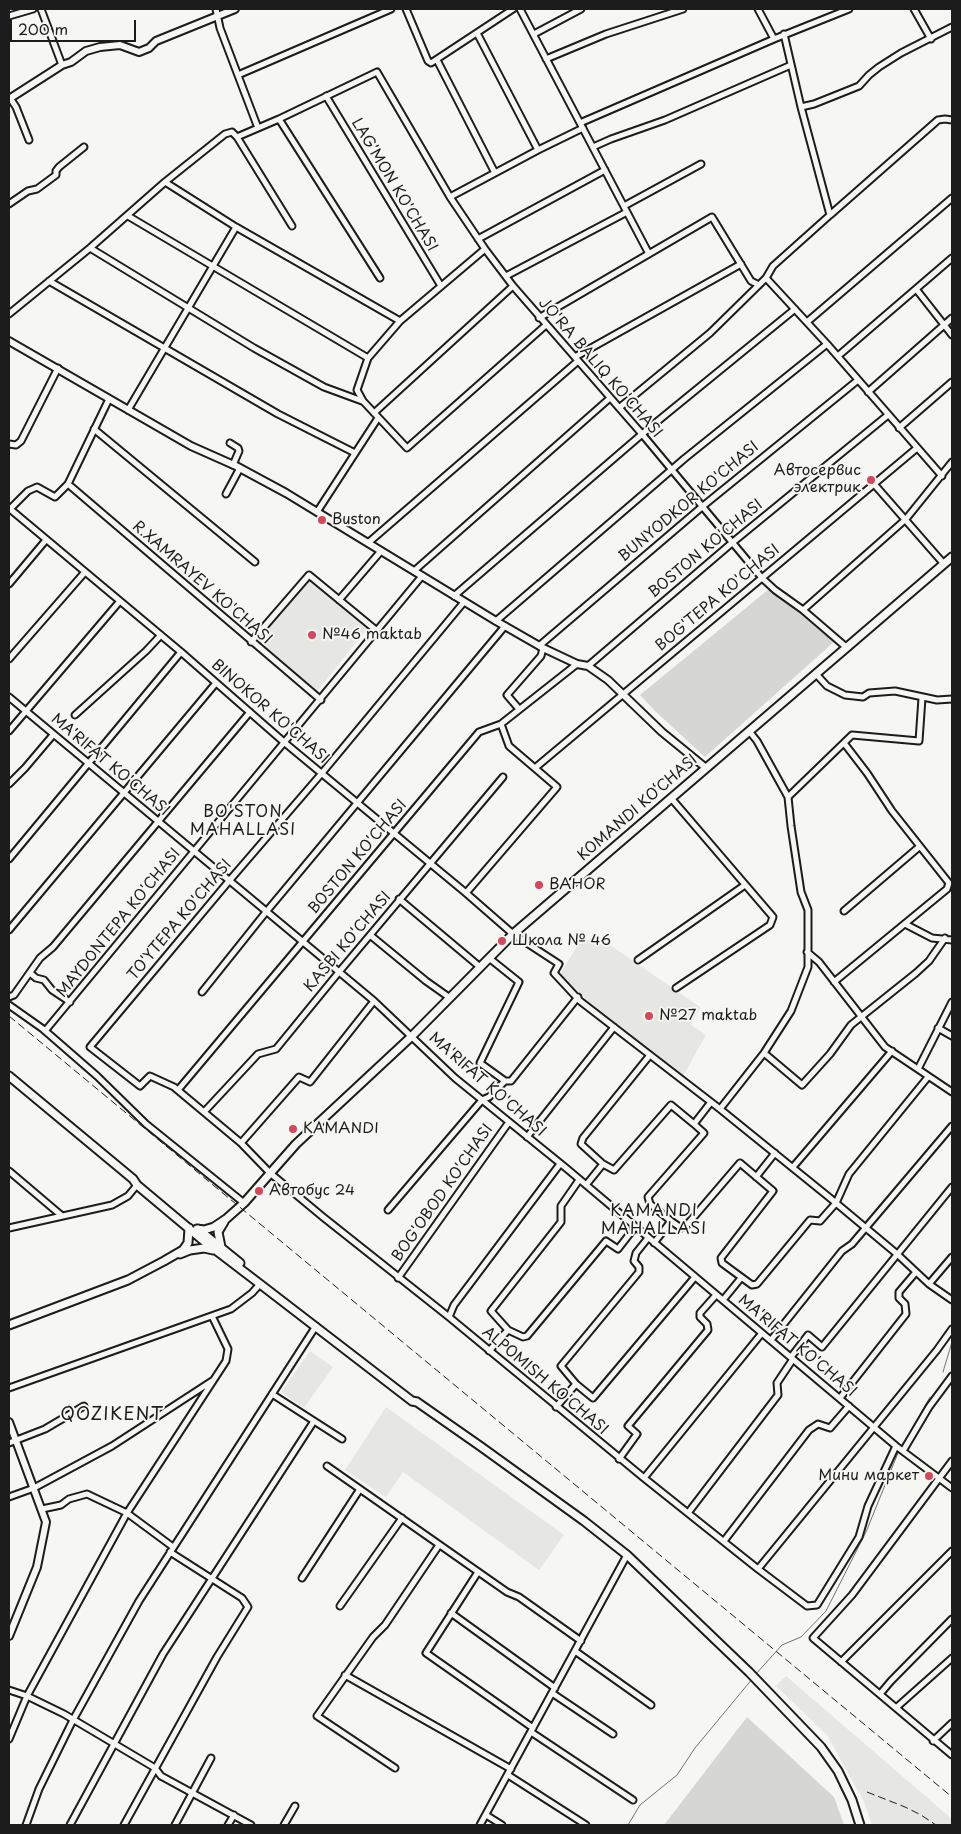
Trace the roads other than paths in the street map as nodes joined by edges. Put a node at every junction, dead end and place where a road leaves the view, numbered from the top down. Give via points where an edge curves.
1 (33, 9) edge
2 (41, 9) edge
3 (235, 9) edge
4 (391, 9) edge
5 (406, 9) edge
6 (513, 9) edge
7 (520, 9) edge
8 (581, 9) edge
9 (683, 9) edge
10 (758, 9) edge
11 (849, 9) edge
12 (914, 9) edge
13 (218, 12) edge
14 (9, 16) edge
15 (952, 27) edge
16 (477, 33) junction
17 (534, 34) junction
18 (784, 34) junction
19 (774, 38) junction
20 (931, 39) junction
21 (546, 59) junction
22 (437, 60) junction
23 (62, 65) junction
24 (791, 65) junction
25 (238, 75) junction
26 (326, 96) junction
27 (9, 98) edge
28 (802, 108) junction
29 (280, 119) junction
30 (952, 120) edge
31 (581, 126) junction
32 (258, 128) junction
33 (237, 136) junction
34 (29, 140) dead end
35 (84, 147) dead end
36 (593, 147) junction
37 (538, 150) junction
38 (702, 164) dead end
39 (605, 170) junction
40 (495, 173) junction
41 (165, 182) junction
42 (450, 197) junction
43 (952, 198) edge
44 (9, 204) edge
45 (624, 206) junction
46 (627, 212) junction
47 (830, 215) junction
48 (128, 216) junction
49 (292, 226) dead end
50 (236, 227) junction
51 (478, 239) junction
52 (90, 248) junction
53 (485, 249) junction
54 (649, 254) junction
55 (952, 258) edge
56 (741, 264) junction
57 (212, 267) junction
58 (506, 276) junction
59 (380, 278) dead end
60 (766, 278) junction
61 (49, 281) junction
62 (758, 285) junction
63 (441, 286) junction
64 (514, 286) junction
65 (916, 289) junction
66 (189, 307) junction
67 (795, 309) junction
68 (9, 314) edge
69 (539, 318) junction
70 (952, 318) edge
71 (400, 322) junction
72 (807, 322) junction
73 (546, 325) junction
74 (944, 325) junction
75 (952, 335) edge
76 (9, 341) edge
77 (827, 344) junction
78 (165, 348) junction
79 (838, 356) junction
80 (368, 358) junction
81 (576, 359) junction
82 (58, 368) junction
83 (858, 380) junction
84 (952, 382) edge
85 (868, 392) junction
86 (610, 398) junction
87 (109, 399) junction
88 (363, 402) junction
89 (619, 408) junction
90 (128, 410) junction
91 (374, 413) junction
92 (888, 415) junction
93 (378, 418) junction
94 (899, 428) junction
95 (94, 429) junction
96 (642, 434) junction
97 (230, 443) dead end
98 (9, 444) edge
99 (917, 448) junction
100 (355, 454) junction
101 (952, 462) edge
102 (233, 465) junction
103 (240, 468) junction
104 (672, 470) junction
105 (942, 476) junction
106 (68, 484) junction
107 (874, 484) junction
108 (226, 494) dead end
109 (703, 506) junction
110 (10, 510) edge
111 (317, 512) junction
112 (906, 519) junction
113 (46, 540) junction
114 (733, 542) junction
115 (368, 543) junction
116 (381, 551) junction
117 (952, 557) edge
118 (256, 562) dead end
119 (944, 564) junction
120 (85, 572) junction
121 (414, 572) junction
122 (422, 576) junction
123 (762, 578) junction
124 (9, 584) edge
125 (454, 596) junction
126 (339, 600) junction
127 (120, 601) junction
128 (464, 602) junction
129 (804, 610) junction
130 (496, 621) junction
131 (505, 626) junction
132 (377, 631) junction
133 (161, 635) junction
134 (251, 642) junction
135 (541, 647) junction
136 (846, 647) junction
137 (181, 652) junction
138 (9, 659) edge
139 (577, 664) junction
140 (588, 666) junction
141 (816, 674) junction
142 (216, 683) junction
143 (622, 694) junction
144 (9, 697) edge
145 (922, 698) junction
146 (952, 699) edge
147 (321, 700) junction
148 (519, 709) junction
149 (26, 712) junction
150 (250, 712) junction
151 (75, 715) dead end
152 (500, 724) junction
153 (9, 731) edge
154 (749, 731) junction
155 (53, 735) junction
156 (285, 743) junction
157 (844, 743) junction
158 (88, 764) junction
159 (535, 768) junction
160 (706, 768) junction
161 (322, 773) junction
162 (503, 777) dead end
163 (9, 784) edge
164 (123, 793) junction
165 (788, 797) junction
166 (672, 798) junction
167 (358, 803) junction
168 (158, 822) junction
169 (394, 833) junction
170 (919, 847) junction
171 (194, 851) junction
172 (9, 859) edge
173 (430, 863) junction
174 (229, 881) junction
175 (745, 885) junction
176 (466, 893) junction
177 (399, 899) junction
178 (844, 911) dead end
179 (266, 912) junction
180 (906, 924) junction
181 (9, 930) edge
182 (513, 934) junction
183 (370, 935) junction
184 (945, 938) junction
185 (952, 940) edge
186 (303, 942) junction
187 (807, 952) junction
188 (489, 958) junction
189 (638, 960) dead end
190 (480, 967) junction
191 (339, 972) junction
192 (30, 973) junction
193 (834, 982) junction
194 (676, 988) dead end
195 (202, 992) dead end
196 (9, 997) edge
197 (578, 997) junction
198 (450, 998) junction
199 (374, 1001) junction
200 (70, 1002) junction
201 (952, 1002) edge
202 (9, 1005) edge
203 (861, 1016) junction
204 (614, 1027) junction
205 (938, 1028) junction
206 (46, 1032) junction
207 (412, 1036) junction
208 (952, 1036) edge
209 (90, 1047) joint
210 (892, 1051) junction
211 (764, 1054) junction
212 (650, 1056) junction
213 (918, 1069) junction
214 (9, 1076) edge
215 (928, 1077) junction
216 (504, 1081) junction
217 (178, 1090) junction
218 (952, 1092) edge
219 (482, 1100) junction
220 (711, 1102) junction
221 (720, 1109) junction
222 (204, 1112) junction
223 (509, 1122) junction
224 (694, 1124) junction
225 (952, 1126) edge
226 (527, 1137) junction
227 (241, 1143) junction
228 (775, 1153) junction
229 (560, 1164) junction
230 (603, 1164) junction
231 (793, 1167) junction
232 (9, 1170) edge
233 (270, 1173) junction
234 (756, 1177) junction
235 (579, 1180) junction
236 (135, 1182) junction
237 (586, 1185) junction
238 (952, 1187) edge
239 (244, 1203) junction
240 (836, 1203) junction
241 (388, 1210) dead end
242 (62, 1216) junction
243 (226, 1219) junction
244 (670, 1222) junction
245 (635, 1227) junction
246 (9, 1228) edge
247 (189, 1228) junction
248 (197, 1229) junction
249 (865, 1229) junction
250 (648, 1238) junction
251 (654, 1243) junction
252 (219, 1249) junction
253 (897, 1254) junction
254 (952, 1257) edge
255 (164, 1261) junction
256 (916, 1272) junction
257 (695, 1277) junction
258 (398, 1278) junction
259 (741, 1278) junction
260 (260, 1284) junction
261 (929, 1284) junction
262 (716, 1294) junction
263 (723, 1300) junction
264 (952, 1300) edge
265 (212, 1316) junction
266 (448, 1317) junction
267 (9, 1325) edge
268 (316, 1326) junction
269 (952, 1329) edge
270 (508, 1330) junction
271 (762, 1333) junction
272 (771, 1340) junction
273 (489, 1351) junction
274 (792, 1358) junction
275 (952, 1376) edge
276 (215, 1380) junction
277 (576, 1384) junction
278 (9, 1388) edge
279 (272, 1394) junction
280 (840, 1398) junction
281 (417, 1402) junction
282 (84, 1406) dead end
283 (849, 1406) junction
284 (556, 1407) junction
285 (314, 1421) junction
286 (9, 1422) edge
287 (874, 1427) junction
288 (342, 1439) dead end
289 (12, 1442) edge
290 (896, 1446) junction
291 (903, 1451) junction
292 (619, 1459) junction
293 (952, 1461) edge
294 (327, 1466) dead end
295 (644, 1478) junction
296 (940, 1478) junction
297 (34, 1488) junction
298 (952, 1488) edge
299 (360, 1489) junction
300 (9, 1497) edge
301 (42, 1509) junction
302 (127, 1513) junction
303 (688, 1513) junction
304 (402, 1518) junction
305 (724, 1541) junction
306 (439, 1545) junction
307 (172, 1549) junction
308 (952, 1551) edge
309 (628, 1555) junction
310 (758, 1569) junction
311 (478, 1572) junction
312 (302, 1578) dead end
313 (212, 1579) junction
314 (340, 1606) dead end
315 (451, 1614) junction
316 (952, 1619) edge
317 (9, 1636) edge
318 (581, 1641) junction
319 (575, 1651) junction
320 (952, 1658) edge
321 (841, 1662) junction
322 (345, 1674) junction
323 (555, 1688) junction
324 (9, 1690) edge
325 (552, 1693) junction
326 (880, 1694) junction
327 (27, 1696) junction
328 (651, 1705) dead end
329 (897, 1707) junction
330 (73, 1720) junction
331 (952, 1723) edge
332 (532, 1730) junction
333 (613, 1734) dead end
334 (9, 1739) edge
335 (933, 1740) junction
336 (115, 1743) junction
337 (952, 1755) edge
338 (211, 1758) dead end
339 (155, 1768) junction
340 (395, 1768) dead end
341 (511, 1769) junction
342 (508, 1775) junction
343 (193, 1793) junction
344 (633, 1800) dead end
345 (295, 1806) dead end
346 (234, 1815) junction
347 (486, 1815) junction
348 (26, 1825) edge
349 (70, 1825) edge
350 (124, 1825) edge
351 (175, 1825) edge
352 (228, 1825) edge
353 (251, 1825) edge
354 (284, 1825) edge
355 (480, 1825) edge
356 (502, 1825) edge
357 (586, 1825) edge
358 (860, 1825) edge

1 - 14 street
2 - 23 street
3 - 13 street
4 - 25 street
5 - 22 street via 428,61
6 - 16 street
7 - 17 street
8 - 17 street
9 - 21 street via 606,34
10 - 19 street
11 - 18 street
12 - 20 street
13 - 23 street via 139,52 120,45 100,47
13 - 25 street via 220,28
15 - 20 street
16 - 22 street
16 - 37 street
17 - 21 street
18 - 19 street
18 - 24 street
19 - 31 street
20 - 28 street via 879,67 859,86
21 - 31 street
22 - 40 street
23 - 27 street
24 - 28 street
24 - 36 street via 665,120
25 - 32 street
26 - 29 street
26 - 42 street, JO'RA BALIQ KO'CHASI via 377,72
26 - 63 street, LAG'MON KO'CHASI
27 - 34 street
28 - 47 street
29 - 32 street
29 - 59 street
30 - 47 street via 938,120
31 - 36 street
31 - 37 street
32 - 33 street
33 - 41 street via 232,132 225,134
33 - 49 street
35 - 44 street via 59,167 56,175
36 - 39 street
37 - 40 street
38 - 45 street
39 - 45 street
39 - 51 street
40 - 42 street
41 - 48 street
41 - 50 street
42 - 51 street, JO'RA BALIQ KO'CHASI
43 - 72 street
45 - 46 street
46 - 54 street
46 - 58 street
47 - 60 street via 773,266
48 - 52 street
48 - 57 street
50 - 57 street
50 - 71 street
51 - 53 street, JO'RA BALIQ KO'CHASI
52 - 61 street
52 - 66 street
53 - 58 street, JO'RA BALIQ KO'CHASI
53 - 63 street
54 - 56 street via 712,217
54 - 69 street
55 - 65 street
56 - 62 street via 751,281
56 - 81 street
57 - 66 street
57 - 80 street
58 - 64 street, JO'RA BALIQ KO'CHASI
60 - 62 street
60 - 67 street
61 - 68 street
61 - 78 street
62 - 89 street via 710,334
63 - 71 street
64 - 69 street, JO'RA BALIQ KO'CHASI
64 - 91 street
65 - 74 street
65 - 79 street
66 - 78 street
66 - 88 street via 324,387
67 - 72 street
67 - 96 street
69 - 73 street, JO'RA BALIQ KO'CHASI
70 - 74 street
71 - 80 street
72 - 77 street
73 - 81 street, JO'RA BALIQ KO'CHASI
73 - 93 street via 407,448
74 - 75 street
74 - 85 street
76 - 82 street
77 - 79 street
77 - 104 street
78 - 90 street
78 - 100 street via 278,414
79 - 83 street
80 - 88 street via 358,390
81 - 86 street, JO'RA BALIQ KO'CHASI
81 - 115 street
82 - 87 street
82 - 98 street via 21,441 16,445
83 - 85 street
83 - 109 street, BUNYODKOR KO'CHASI
84 - 94 street
85 - 92 street
86 - 89 street, JO'RA BALIQ KO'CHASI
86 - 121 street
87 - 90 street
87 - 95 street
88 - 91 street
89 - 96 street, JO'RA BALIQ KO'CHASI
90 - 102 street via 191,446
91 - 93 street
92 - 94 street
92 - 114 street, BOSTON KO'CHASI
93 - 100 street
94 - 99 street
95 - 106 street
95 - 118 street
96 - 104 street, JO'RA BALIQ KO'CHASI
96 - 125 street
97 - 102 street via 240,451
99 - 105 street
99 - 107 street, BOG'TEPA KO'CHASI
100 - 111 street
101 - 105 street
102 - 103 street
103 - 108 street
103 - 111 street
104 - 109 street, JO'RA BALIQ KO'CHASI
104 - 130 street
105 - 112 street
106 - 110 street via 55,497 37,487 28,491
106 - 134 street, R.XAMRAYEV KO'CHASI
107 - 112 street
107 - 123 street, BOG'TEPA KO'CHASI
109 - 114 street, JO'RA BALIQ KO'CHASI
109 - 135 street, BUNYODKOR KO'CHASI
110 - 113 street, BINOKOR KO'CHASI
111 - 115 street
112 - 119 street
112 - 129 street
113 - 120 street, BINOKOR KO'CHASI
113 - 124 street
114 - 123 street, JO'RA BALIQ KO'CHASI
114 - 140 street, BOSTON KO'CHASI
115 - 116 street
116 - 121 street
116 - 126 street
117 - 119 main road, KOMANDI KO‘CHASI
119 - 136 main road, KOMANDI KO‘CHASI
120 - 127 street, BINOKOR KO'CHASI
120 - 138 street
121 - 122 street
122 - 125 street
122 - 132 street, MAYDONTEPA KO'CHASI
123 - 129 street, JO'RA BALIQ KO'CHASI
123 - 143 street, BOG'TEPA KO'CHASI
125 - 128 street
126 - 132 street
126 - 134 street via 308,575
127 - 133 street, BINOKOR KO'CHASI
127 - 149 street
128 - 130 street
128 - 161 street, TO'YTEPA KO'CHASI
129 - 136 street, JO'RA BALIQ KO'CHASI
130 - 131 street
131 - 135 street
131 - 167 street
132 - 147 street, MAYDONTEPA KO'CHASI
133 - 137 street, BINOKOR KO'CHASI
133 - 151 street
134 - 147 street, R.XAMRAYEV KO'CHASI
135 - 139 street
135 - 148 street, BUNYODKOR KO'CHASI via 541,656 507,695
136 - 141 main road, KOMANDI KO‘CHASI
137 - 142 street, BINOKOR KO'CHASI
137 - 158 street
139 - 140 street
139 - 148 street, BOSTON KO'CHASI
140 - 143 street
141 - 145 street via 827,686 844,695 864,697 869,693 894,691
141 - 154 main road, KOMANDI KO‘CHASI
142 - 150 street, BINOKOR KO'CHASI
142 - 164 street
143 - 159 street, BOG'TEPA KO'CHASI
143 - 160 street
144 - 149 street, MA'RIFAT KO'CHASI
145 - 146 street
145 - 157 street via 919,741 852,735
147 - 156 street, MAYDONTEPA KO'CHASI
148 - 152 street, BOSTON KO'CHASI
149 - 153 street
149 - 155 street, MA'RIFAT KO'CHASI
150 - 156 street, BINOKOR KO'CHASI
150 - 168 street
152 - 159 street via 509,746
152 - 169 street, BOSTON KO'CHASI via 480,732
154 - 160 main road, KOMANDI KO‘CHASI
154 - 165 street via 758,741
155 - 158 street, MA'RIFAT KO'CHASI
155 - 163 street
156 - 161 street, BINOKOR KO'CHASI
156 - 171 street, MAYDONTEPA KO'CHASI
157 - 165 street
157 - 170 street
158 - 164 street, MA'RIFAT KO'CHASI
158 - 172 street
159 - 176 street via 557,787
160 - 166 main road, KOMANDI KO‘CHASI
161 - 167 street, BINOKOR KO'CHASI
161 - 174 street, TO'YTEPA KO'CHASI
162 - 173 street, KASBI KO'CHASI
164 - 168 street, MA'RIFAT KO'CHASI
164 - 181 street
165 - 187 street via 801,892 808,910
166 - 175 street
166 - 182 main road, KOMANDI KO‘CHASI
167 - 169 street, BINOKOR KO'CHASI
167 - 179 street
168 - 171 street, MA'RIFAT KO'CHASI
168 - 192 street
169 - 173 street, BINOKOR KO'CHASI
169 - 186 street, BOSTON KO'CHASI
170 - 178 street
170 - 180 street via 949,883 947,889
171 - 174 street, MA'RIFAT KO'CHASI
171 - 200 street, MAYDONTEPA KO'CHASI
173 - 176 street, BINOKOR KO'CHASI
173 - 177 street, KASBI KO'CHASI
174 - 179 street, MA'RIFAT KO'CHASI
174 - 209 street, TO'YTEPA KO'CHASI
175 - 189 street
175 - 194 street via 773,917 770,926
176 - 182 street, BINOKOR KO'CHASI
177 - 183 street, KASBI KO'CHASI
177 - 190 street
179 - 186 street, MA'RIFAT KO'CHASI
179 - 195 street
180 - 184 street via 932,938
180 - 193 street
182 - 188 main road, KOMANDI KO‘CHASI
182 - 197 street, BINOKOR KO'CHASI via 559,964 554,973
183 - 191 street, KASBI KO'CHASI
183 - 198 street
184 - 185 street
184 - 203 street via 916,973
186 - 191 street, MA'RIFAT KO'CHASI
186 - 217 street, BOSTON KO'CHASI
187 - 193 street
187 - 211 street via 808,967 794,1002
188 - 190 main road, KOMANDI KO‘CHASI
188 - 216 street via 519,982 480,1062
190 - 198 main road, KOMANDI KO‘CHASI
191 - 199 street, MA'RIFAT KO'CHASI
191 - 222 street, KASBI KO'CHASI via 276,1049 258,1054
192 - 196 street
192 - 200 street via 44,980
193 - 203 street
197 - 204 street
197 - 216 street via 511,1081
198 - 207 main road, KOMANDI KO‘CHASI
199 - 207 street, MA'RIFAT KO'CHASI
199 - 227 street via 310,1082 299,1077
200 - 206 street, MAYDONTEPA KO'CHASI
201 - 205 street
202 - 206 street
203 - 210 street
203 - 211 street via 802,1086
204 - 212 street
204 - 226 street
205 - 208 street
205 - 213 street
206 - 239 street via 146,1124
207 - 219 street, MA'RIFAT KO'CHASI
207 - 233 main road, KOMANDI KO‘CHASI via 308,1132
209 - 217 street, ALPOMISH KO'CHASI via 140,1086 150,1076
210 - 213 street
210 - 231 street
211 - 221 street
212 - 220 street
212 - 230 street via 583,1138 581,1144
213 - 215 street
214 - 236 main road
215 - 218 street
215 - 240 street via 849,1174
216 - 219 street
217 - 222 street, ALPOMISH KO'CHASI
219 - 223 street, MA'RIFAT KO'CHASI
219 - 241 street
220 - 221 street
220 - 224 street
221 - 228 street
222 - 227 street, ALPOMISH KO'CHASI
223 - 226 street, MA'RIFAT KO'CHASI
223 - 258 street, BOG'OBOD KO'CHASI
224 - 230 street via 670,1105 614,1170
224 - 244 street via 704,1133 648,1197 650,1204
225 - 249 street
226 - 229 street, MA'RIFAT KO'CHASI
227 - 233 street, ALPOMISH KO'CHASI
228 - 231 street
228 - 234 street
229 - 235 street, MA'RIFAT KO'CHASI
229 - 266 street
230 - 237 street
231 - 240 street
232 - 242 street
233 - 239 main road, KOMANDI KO‘CHASI
233 - 258 street, ALPOMISH KO'CHASI
234 - 244 street via 740,1163 686,1226 682,1228
234 - 259 street via 773,1191 721,1258 722,1263
235 - 237 street, MA'RIFAT KO'CHASI
235 - 270 street via 561,1206 561,1222 491,1311
236 - 242 street via 128,1196 112,1205
236 - 247 main road
236 - 248 main road via 140,1182
237 - 245 street, MA'RIFAT KO'CHASI
238 - 253 street
239 - 243 main road, KOMANDI KO‘CHASI
240 - 249 street
240 - 259 street via 820,1222 810,1220 757,1284
242 - 246 street
243 - 248 main road, KOMANDI KO‘CHASI via 214,1227
243 - 252 main road via 218,1232
244 - 251 street
245 - 250 street, MA'RIFAT KO'CHASI
245 - 270 street via 618,1249 606,1241 527,1336
247 - 252 main road
247 - 255 main road via 188,1243 183,1250
248 - 252 main road
249 - 253 street
249 - 272 street via 842,1251
250 - 251 street, MA'RIFAT KO'CHASI
250 - 277 street via 636,1253 634,1261 639,1267 638,1272 561,1366
251 - 257 street, MA'RIFAT KO'CHASI
252 - 255 main road via 190,1250
252 - 260 main road
252 - 281 main road
253 - 256 street
253 - 274 street via 822,1347 808,1335
254 - 261 street
255 - 267 main road via 128,1280
256 - 261 street
256 - 280 street via 899,1292 906,1314
257 - 262 street, MA'RIFAT KO'CHASI
257 - 277 street via 593,1398
258 - 266 street, ALPOMISH KO'CHASI
259 - 263 street
260 - 265 street via 231,1309
260 - 268 main road
261 - 264 street
262 - 263 street, MA'RIFAT KO'CHASI
262 - 292 street via 700,1313 708,1324 708,1330 628,1426 637,1434
263 - 271 street, MA'RIFAT KO'CHASI
265 - 276 street via 228,1349 226,1361
265 - 278 street
266 - 273 street, ALPOMISH KO'CHASI
268 - 279 street
268 - 281 main road
269 - 287 street
270 - 273 street
271 - 272 street, MA'RIFAT KO'CHASI
271 - 295 street
272 - 274 street, MA'RIFAT KO'CHASI
273 - 284 street, ALPOMISH KO'CHASI
274 - 280 street, MA'RIFAT KO'CHASI
274 - 303 street via 777,1383 778,1394
275 - 291 street
276 - 297 street via 112,1446
276 - 302 street
277 - 284 street
279 - 285 street
279 - 307 street
280 - 283 street, MA'RIFAT KO'CHASI
281 - 309 main road
282 - 289 street via 46,1429
283 - 287 street, MA'RIFAT KO'CHASI
283 - 305 street via 830,1428 818,1424 809,1430
284 - 292 street, ALPOMISH KO'CHASI
285 - 288 street
285 - 313 street
286 - 289 street
287 - 290 street, MA'RIFAT KO'CHASI
287 - 310 street
289 - 297 street
290 - 291 street, MA'RIFAT KO'CHASI
290 - 310 street, ALPOMISH KO'CHASI via 868,1506 859,1537 817,1605 807,1606
291 - 296 street, MA'RIFAT KO'CHASI
292 - 295 street, ALPOMISH KO'CHASI
293 - 296 street
294 - 299 street
295 - 303 street, ALPOMISH KO'CHASI
296 - 298 street, MA'RIFAT KO'CHASI
296 - 321 street via 852,1595 813,1638
297 - 300 street
297 - 301 street
299 - 304 street
299 - 312 street
301 - 302 street via 87,1494
301 - 317 street via 46,1522 37,1567
302 - 307 street
302 - 327 street
303 - 305 street, ALPOMISH KO'CHASI
304 - 306 street
304 - 314 street
305 - 310 street, ALPOMISH KO'CHASI
306 - 311 street
306 - 322 street via 385,1625
307 - 313 street
307 - 330 street
308 - 321 street
309 - 318 street
309 - 358 main road via 750,1672 821,1747 838,1771
311 - 315 street
311 - 318 street
313 - 336 street via 163,1654
313 - 339 street via 242,1598 248,1608
315 - 323 street
315 - 332 street via 426,1653
316 - 326 street
318 - 319 street
319 - 323 street
319 - 328 street
320 - 329 street
321 - 326 street
322 - 340 street via 317,1716
322 - 341 street
323 - 325 street
324 - 327 street
325 - 332 street
325 - 333 street
326 - 329 street
327 - 330 street
327 - 334 street
329 - 335 street
330 - 336 street
330 - 348 street via 39,1789
331 - 335 street
332 - 341 street
332 - 344 street
335 - 337 street
336 - 339 street
336 - 349 street
338 - 343 street
339 - 343 street via 161,1776
339 - 350 street
341 - 342 street
342 - 347 street
342 - 357 street
343 - 346 street
343 - 351 street
345 - 354 street
346 - 352 street
346 - 353 street
347 - 355 street
347 - 356 street

